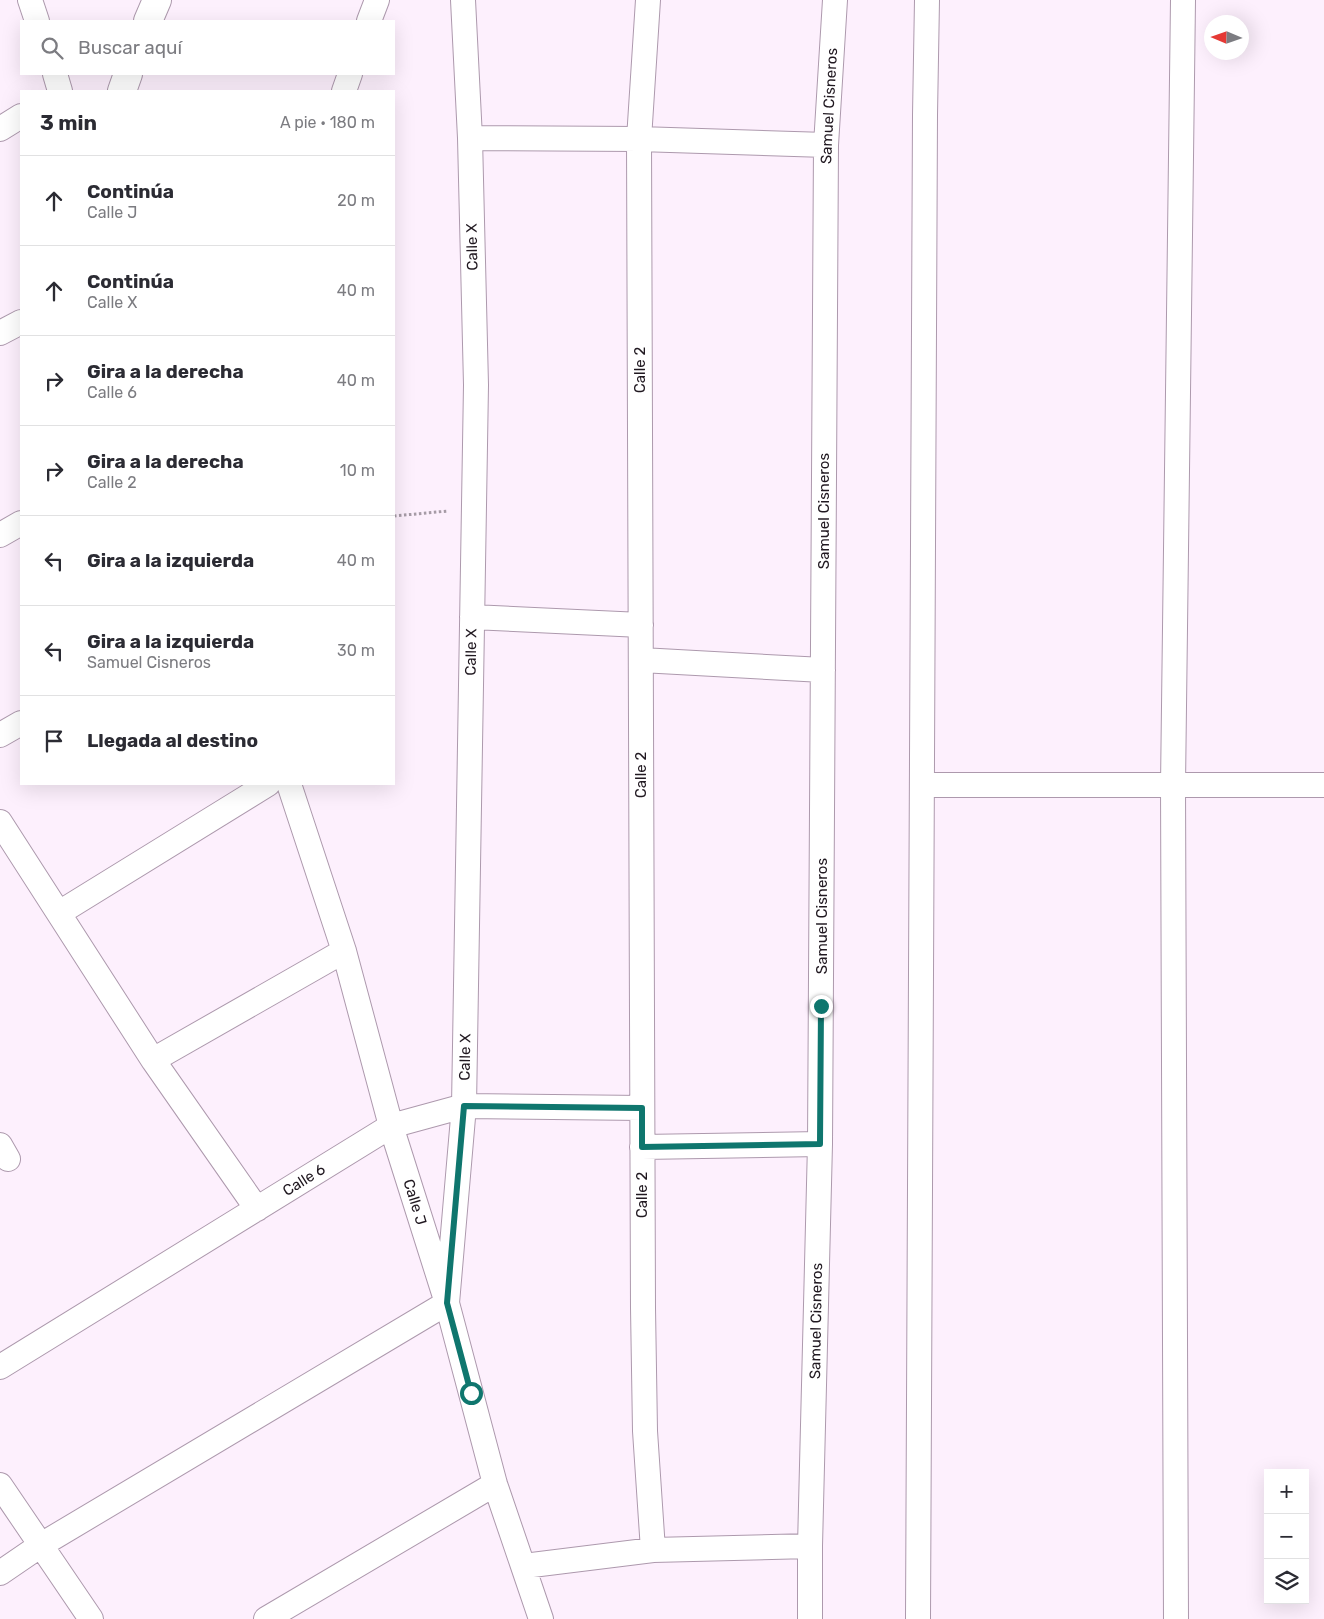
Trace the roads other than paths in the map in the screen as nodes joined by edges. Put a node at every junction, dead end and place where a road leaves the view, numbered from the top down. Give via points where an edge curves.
1 (30, 0) edge
2 (157, 0) edge
3 (377, 0) edge
4 (463, 0) edge
5 (648, 0) edge
6 (835, 0) edge
7 (928, 0) edge
8 (1183, 0) edge
9 (37, 20) edge
10 (148, 20) edge
11 (369, 20) edge
12 (55, 75) edge
13 (128, 75) edge
14 (350, 75) edge
15 (60, 90) edge
16 (122, 90) edge
17 (344, 90) edge
18 (20, 117) edge
19 (0, 129) edge
20 (470, 138) junction
21 (639, 139) junction
22 (826, 145) junction
23 (20, 323) edge
24 (0, 333) edge
25 (20, 524) edge
26 (0, 535) edge
27 (472, 617) junction
28 (641, 625) junction
29 (641, 660) junction
30 (823, 670) junction
31 (20, 724) edge
32 (0, 735) edge
33 (266, 785) edge
34 (289, 785) edge
35 (922, 785) junction
36 (1173, 785) junction
37 (1324, 785) edge
38 (0, 822) edge
39 (59, 913) junction
40 (344, 951) junction
41 (153, 1060) junction
42 (464, 1106) junction
43 (642, 1108) junction
44 (391, 1126) junction
45 (820, 1144) junction
46 (642, 1147) junction
47 (257, 1209) junction
48 (447, 1303) junction
49 (0, 1367) edge
50 (495, 1484) junction
51 (0, 1485) edge
52 (41, 1545) junction
53 (810, 1546) junction
54 (653, 1550) junction
55 (524, 1566) junction
56 (0, 1573) edge
57 (91, 1619) edge
58 (266, 1619) edge
59 (542, 1619) edge
60 (810, 1619) edge
61 (918, 1619) edge
62 (1176, 1619) edge

1 - 9 street
2 - 10 street
3 - 11 street
4 - 20 street, Calle X
5 - 21 street, Calle 2
6 - 22 street, Samuel Cisneros
7 - 35 street
8 - 36 street
12 - 15 street
13 - 16 street
14 - 17 street
18 - 19 street
20 - 21 street
20 - 27 street, Calle X via 476,385
21 - 22 street
21 - 28 street, Calle 2
22 - 30 street, Samuel Cisneros
23 - 24 street
25 - 26 street
27 - 28 street
27 - 42 street, Calle X
28 - 29 street, Calle 2
29 - 30 street
29 - 43 street, Calle 2
30 - 45 street, Samuel Cisneros
31 - 32 street
33 - 39 street
34 - 40 street, Calle J
35 - 36 street
35 - 61 street
36 - 37 street
36 - 62 street
38 - 39 street
39 - 41 street
40 - 41 street
40 - 44 street, Calle J
41 - 47 street
42 - 43 street, Calle 6
42 - 44 street, Calle 6
42 - 48 street, Calle X
43 - 46 street, Calle 2
44 - 47 street, Calle 6
44 - 48 street, Calle J
45 - 46 street
45 - 53 street, Samuel Cisneros
46 - 54 street, Calle 2 via 645,1431
47 - 49 street, Calle 6
48 - 50 street, Calle J
48 - 52 street
50 - 55 street, Calle J
50 - 58 street
51 - 52 street
52 - 56 street
52 - 57 street
53 - 54 street
53 - 60 street, Samuel Cisneros
54 - 55 street
55 - 59 street, Calle J

